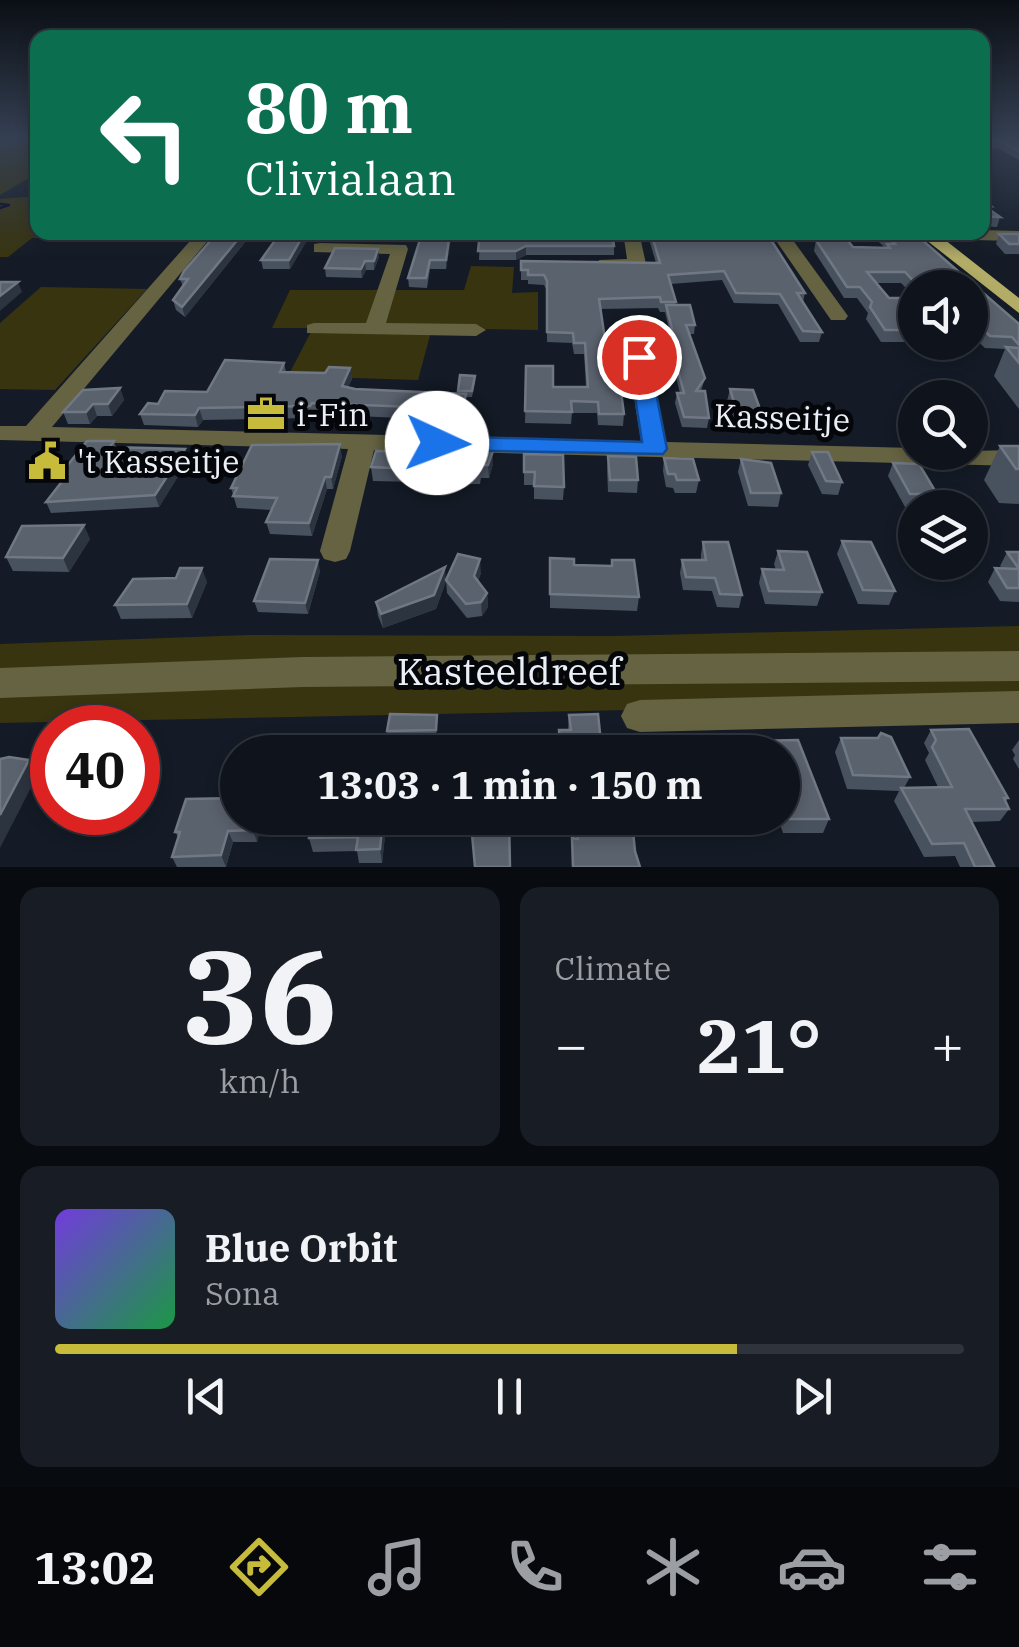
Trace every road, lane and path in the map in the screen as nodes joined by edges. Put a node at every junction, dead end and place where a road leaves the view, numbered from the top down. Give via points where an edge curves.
1 (990, 235) edge
2 (1019, 236) edge
3 (201, 240) edge
4 (632, 240) edge
5 (784, 240) edge
6 (934, 240) edge
7 (950, 240) edge
8 (321, 246) edge
9 (582, 264) edge
10 (1019, 296) edge
11 (1019, 307) edge
12 (838, 316) dead end
13 (633, 326) dead end
14 (314, 329) dead end
15 (374, 329) junction
16 (476, 330) dead end
17 (0, 433) edge
18 (32, 434) junction
19 (363, 442) junction
20 (655, 449) junction
21 (1019, 458) edge
22 (336, 551) dead end
23 (1019, 666) edge
24 (0, 683) edge
25 (1019, 707) edge
26 (640, 716) dead end

1 - 2 street
3 - 18 street
4 - 9 street via 637,264
5 - 12 street
6 - 11 main road
7 - 10 main road
8 - 15 street via 400,249
13 - 20 street
14 - 15 street
15 - 16 street
17 - 18 street, Kasseitje
18 - 19 street, Kasseitje
19 - 20 street, Kasseitje
19 - 22 street
20 - 21 street, Kasseitje
23 - 24 street, Kasteeldreef via 303,672
25 - 26 street, Kasteeldreef

